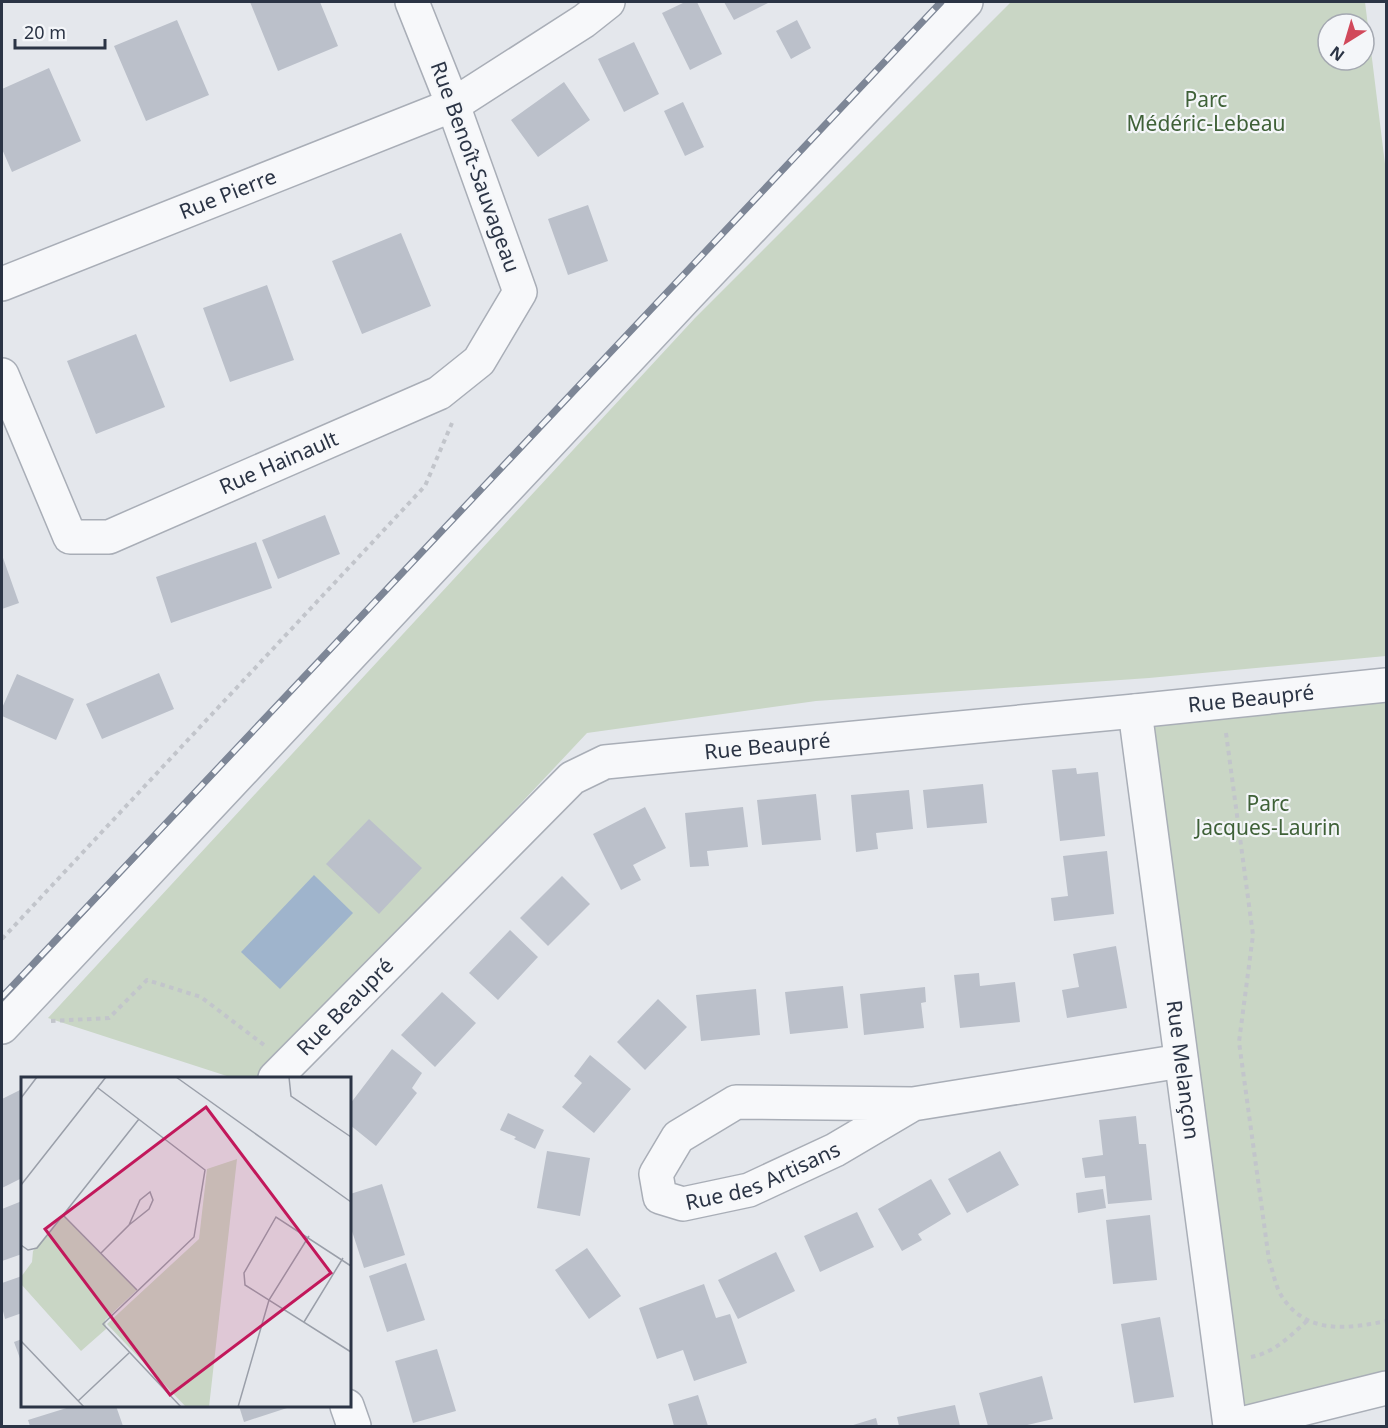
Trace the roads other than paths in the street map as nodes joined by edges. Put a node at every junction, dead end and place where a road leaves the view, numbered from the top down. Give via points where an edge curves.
1 (412, 2) edge
2 (608, 2) edge
3 (966, 2) edge
4 (453, 105) junction
5 (2, 284) edge
6 (479, 361) joint
7 (2, 375) edge
8 (1386, 685) edge
9 (1135, 711) junction
10 (2, 1027) edge
11 (1181, 1061) junction
12 (282, 1071) edge
13 (913, 1104) junction
14 (1386, 1388) edge
15 (347, 1407) edge
16 (354, 1426) edge
17 (1231, 1426) edge

1 - 4 street, Rue Benoît-Sauvageau
2 - 4 street, Rue Pierre
3 - 10 street
4 - 5 street, Rue Pierre
4 - 6 street, Rue Benoît-Sauvageau via 520,292
6 - 7 street, Rue Hainault via 439,393 109,537 70,537
8 - 9 street, Rue Beaupré
9 - 11 street, Rue Melançon
9 - 12 street, Rue Beaupré via 605,762 573,778
11 - 13 street, Rue des Artisans
11 - 17 street, Rue Melançon
13 - 13 street, Rue des Artisans via 736,1102 678,1137 656,1174 660,1197 683,1204 749,1190 835,1150
14 - 17 street
15 - 16 street

